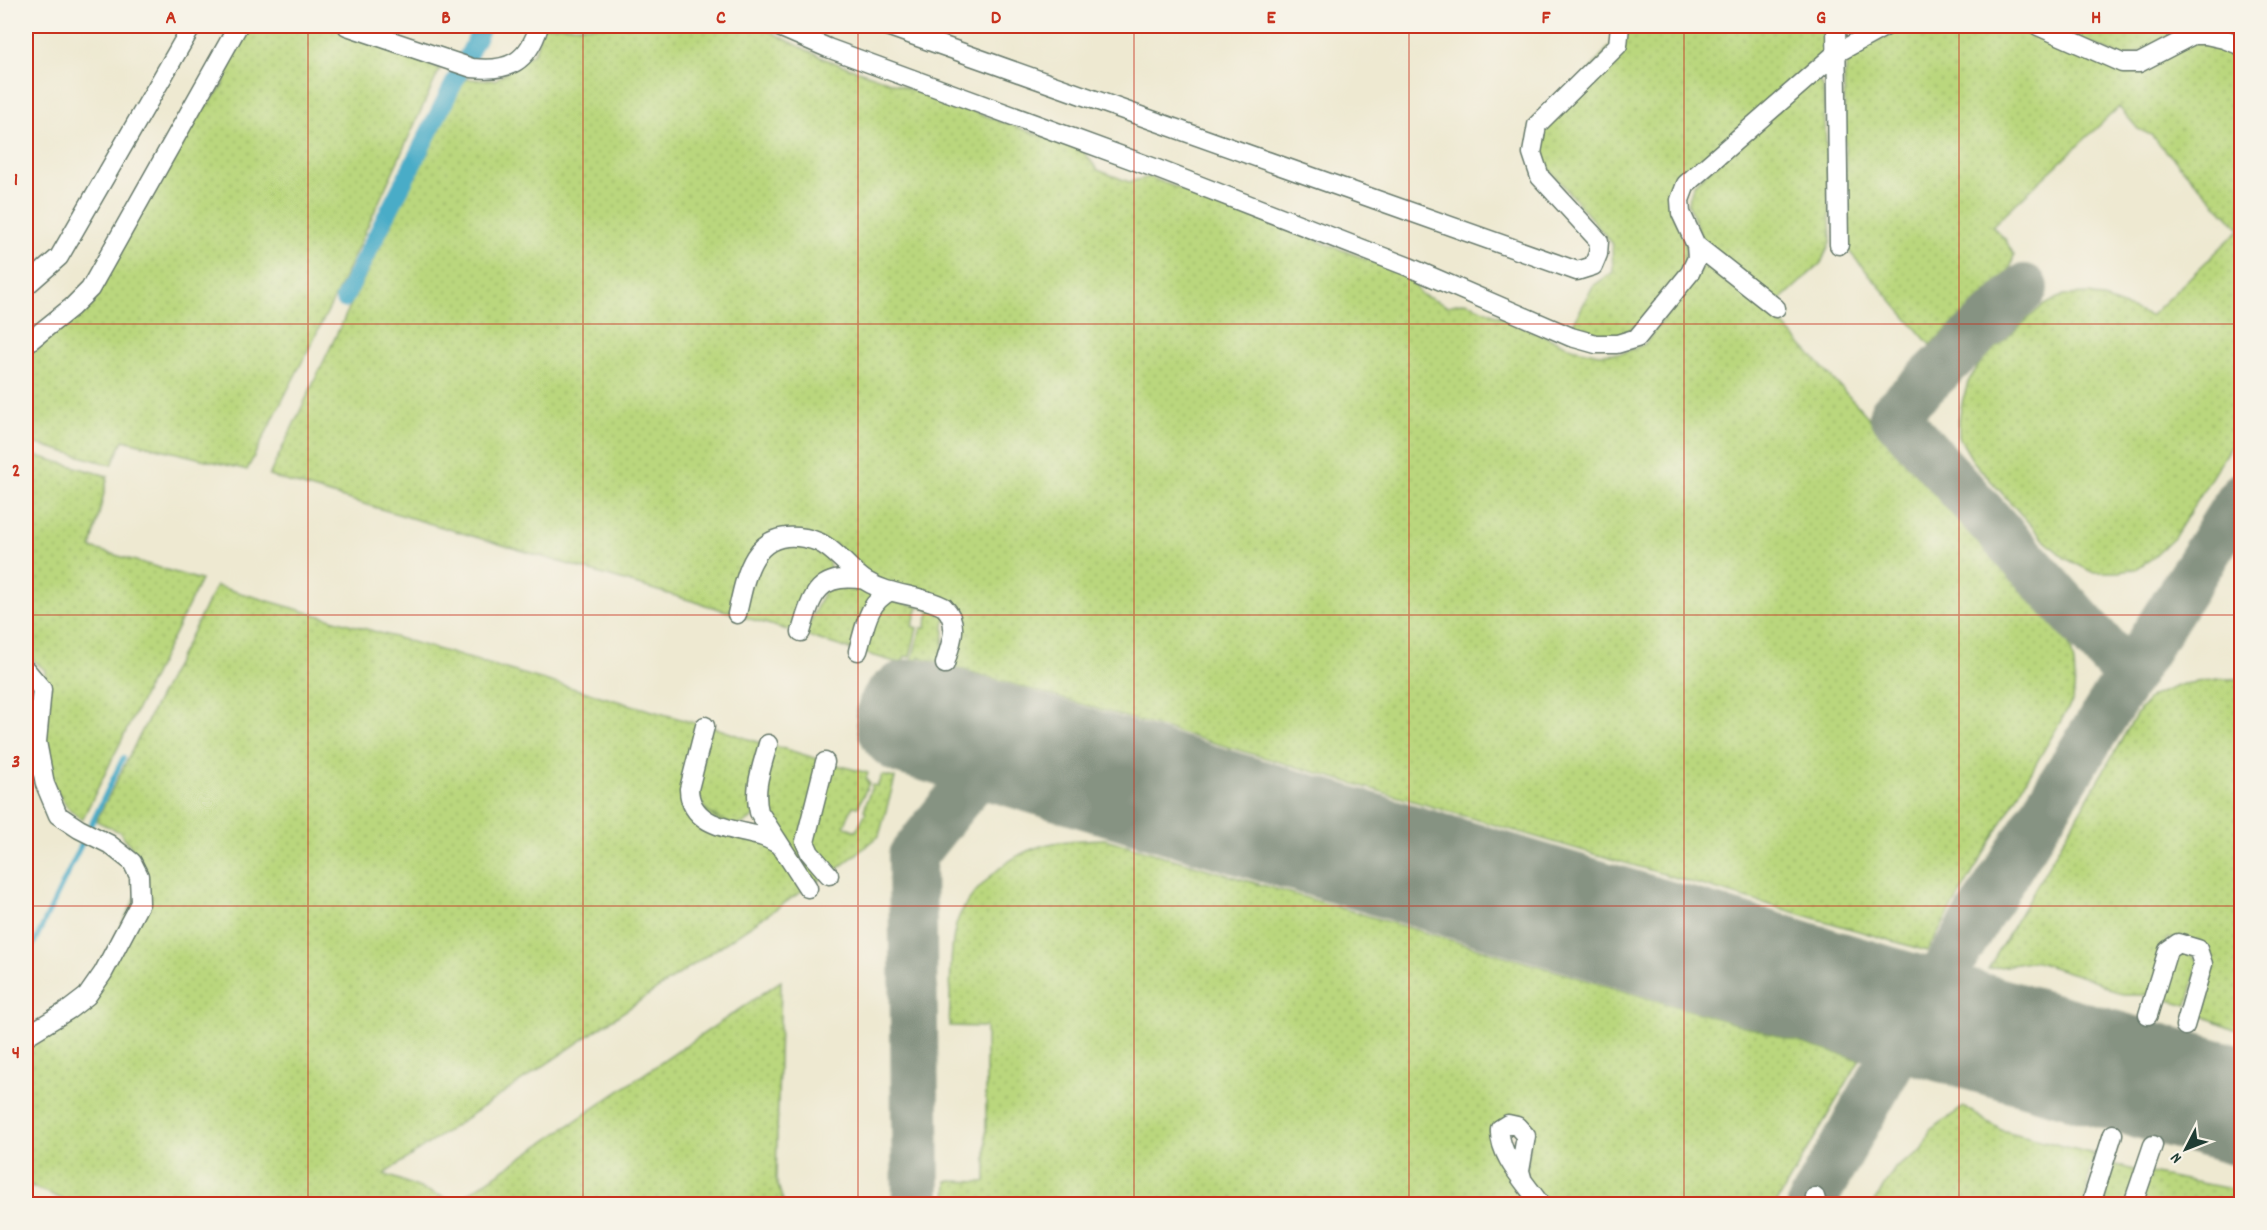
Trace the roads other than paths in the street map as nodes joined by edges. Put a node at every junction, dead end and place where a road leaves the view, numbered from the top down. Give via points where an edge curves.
1 (192, 26) edge
2 (238, 26) edge
3 (347, 26) edge
4 (538, 26) edge
5 (777, 26) edge
6 (887, 26) edge
7 (1620, 26) edge
8 (1836, 26) edge
9 (1886, 26) edge
10 (2038, 26) edge
11 (2241, 46) edge
12 (1835, 54) junction
13 (1696, 245) junction
14 (1839, 245) dead end
15 (26, 286) edge
16 (1776, 308) dead end
17 (26, 344) edge
18 (865, 580) junction
19 (891, 591) junction
20 (737, 614) dead end
21 (801, 632) dead end
22 (858, 651) dead end
23 (945, 664) dead end
24 (26, 670) edge
25 (705, 726) dead end
26 (768, 744) dead end
27 (825, 762) dead end
28 (781, 846) junction
29 (829, 875) dead end
30 (808, 888) dead end
31 (2148, 1015) dead end
32 (2185, 1026) dead end
33 (26, 1036) edge
34 (2113, 1134) dead end
35 (2153, 1145) dead end
36 (1522, 1178) dead end
37 (1540, 1204) edge
38 (2091, 1204) edge
39 (2133, 1204) edge

1 - 15 lane via 59,257
2 - 17 lane via 90,289
3 - 4 lane via 449,61 489,70 509,66 527,53
5 - 13 lane via 1152,166 1409,267 1571,338 1596,344 1617,345 1637,338 1690,273 1697,258
6 - 7 lane via 1577,271 1593,266 1599,241 1540,177 1532,153 1537,125 1617,45
8 - 12 lane
9 - 12 lane
10 - 11 lane via 2122,63 2139,63 2193,35 2224,39
12 - 13 lane via 1686,184 1680,200 1681,213
12 - 14 lane
13 - 16 lane
18 - 19 lane
18 - 20 lane via 822,543 789,536 775,539 756,555 748,570
18 - 21 lane via 847,577 825,583 810,601
19 - 22 lane via 871,607
19 - 23 lane via 938,604 951,614 954,629
24 - 33 lane via 42,689 38,742 45,784 58,816 110,844 132,862 139,876 140,903 87,996
25 - 28 lane via 689,789 694,807 717,826 766,838
26 - 28 lane via 756,797 759,812
27 - 29 lane via 805,842
28 - 30 lane
31 - 32 lane via 2168,950 2178,943 2198,949 2203,963
34 - 38 lane
35 - 39 lane
36 - 37 lane

